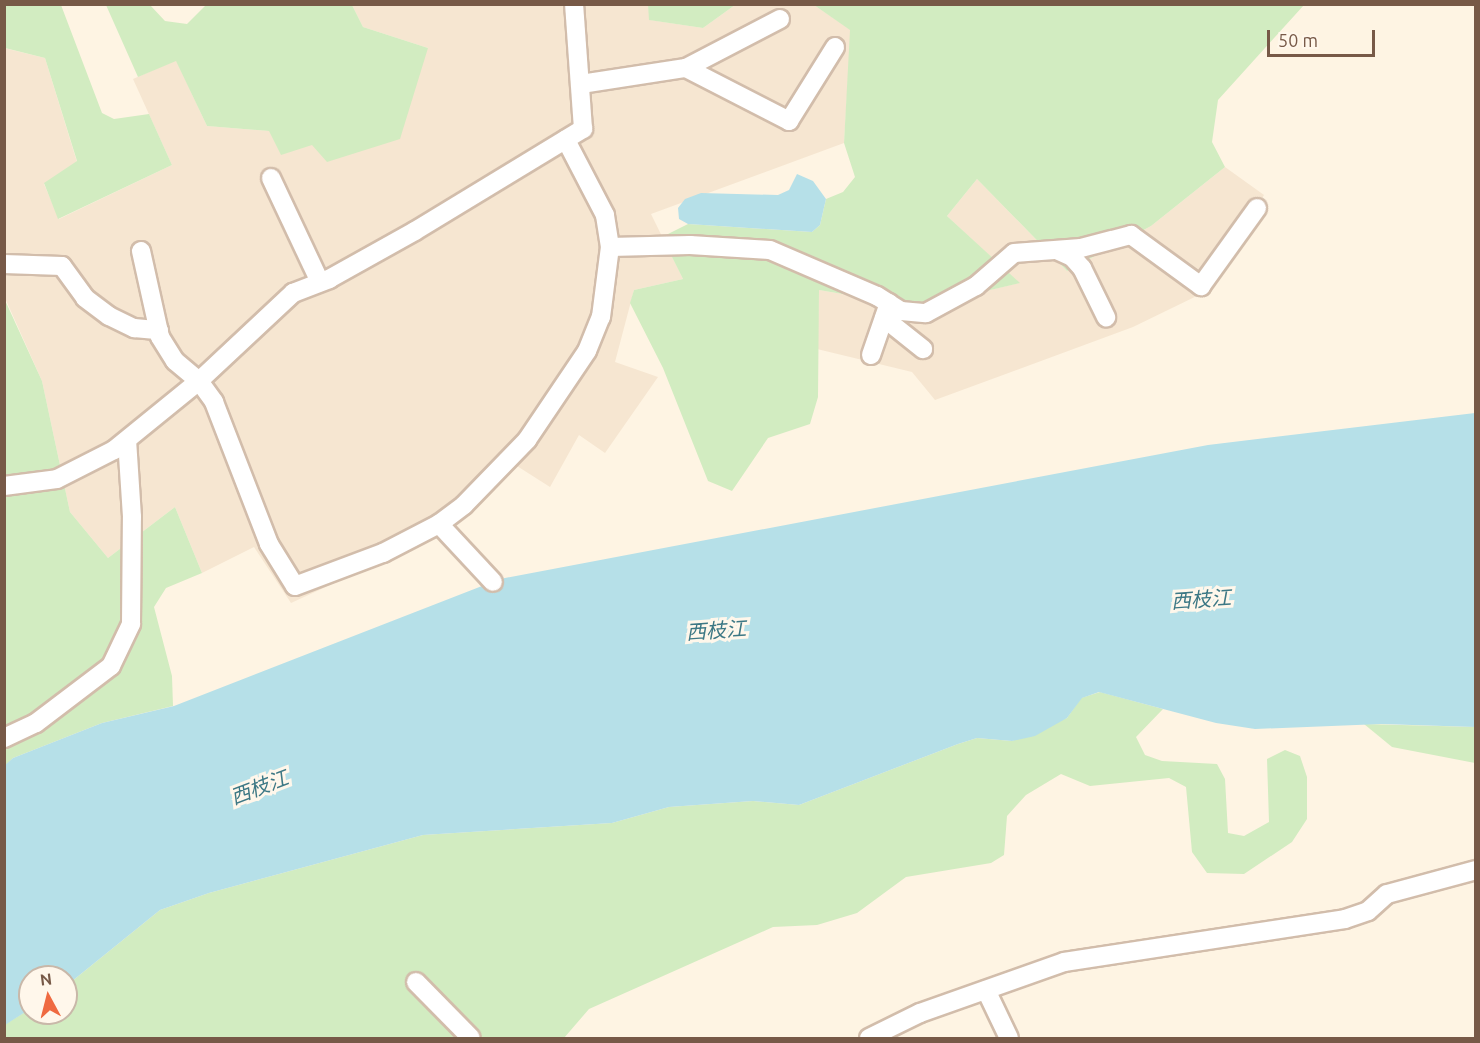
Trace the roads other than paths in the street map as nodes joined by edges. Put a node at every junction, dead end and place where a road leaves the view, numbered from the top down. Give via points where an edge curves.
1 (574, 4) edge
2 (780, 19) dead end
3 (835, 47) dead end
4 (686, 68) junction
5 (580, 84) junction
6 (566, 140) junction
7 (270, 178) dead end
8 (1257, 208) dead end
9 (610, 247) junction
10 (141, 251) dead end
11 (1059, 251) junction
12 (4, 264) edge
13 (320, 282) junction
14 (887, 310) junction
15 (1106, 317) dead end
16 (159, 330) junction
17 (923, 349) dead end
18 (871, 355) dead end
19 (199, 381) junction
20 (127, 440) junction
21 (4, 486) edge
22 (439, 524) junction
23 (493, 582) dead end
24 (4, 738) edge
25 (1476, 870) edge
26 (416, 982) dead end
27 (986, 990) junction
28 (471, 1038) edge
29 (869, 1038) edge
30 (1009, 1038) edge

1 - 5 street
2 - 4 street
3 - 4 street via 789,121
4 - 5 street
5 - 6 street via 583,129
6 - 9 street via 605,215
6 - 13 street via 415,231
7 - 13 street
8 - 11 street via 1201,286 1131,235
9 - 14 street via 690,245 770,250
9 - 22 street via 601,316 587,351 526,440 464,505
10 - 16 street
11 - 14 street via 1014,253 976,286 926,313
11 - 15 street via 1082,268
12 - 16 street via 62,266 85,298 109,316 134,328
13 - 19 street via 293,293
14 - 17 street
14 - 18 street
16 - 19 street via 175,361
19 - 20 street
19 - 22 street via 214,402 269,544 295,586 383,553
20 - 21 street via 57,479
20 - 24 street via 132,517 131,624 111,666 36,723
22 - 23 street
25 - 27 street via 1387,894 1368,911 1345,919 1064,962
26 - 28 street
27 - 29 street via 920,1013
27 - 30 street

